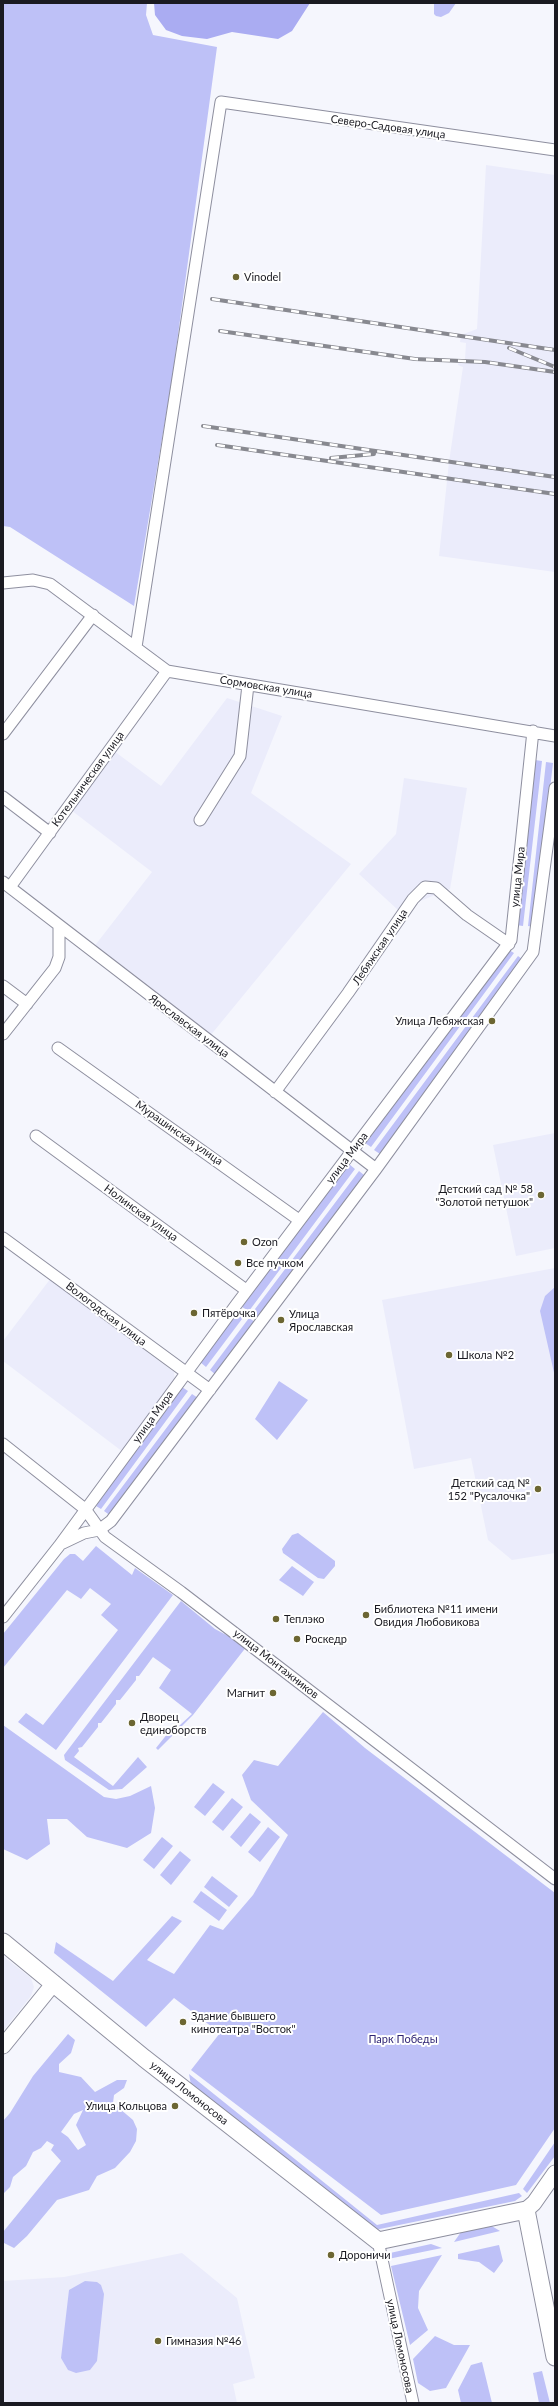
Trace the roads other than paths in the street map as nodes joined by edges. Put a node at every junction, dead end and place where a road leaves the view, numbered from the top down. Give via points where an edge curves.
1 (555, 150) edge
2 (7, 583) edge
3 (3, 593) edge
4 (93, 615) junction
5 (136, 647) junction
6 (167, 671) junction
7 (248, 685) junction
8 (533, 731) junction
9 (3, 734) edge
10 (555, 736) edge
11 (555, 788) edge
12 (3, 797) edge
13 (200, 820) dead end
14 (50, 833) junction
15 (6, 885) edge
16 (59, 926) junction
17 (509, 944) junction
18 (3, 986) edge
19 (27, 1004) junction
20 (3, 1034) edge
21 (58, 1048) dead end
22 (275, 1092) junction
23 (36, 1136) dead end
24 (352, 1151) junction
25 (376, 1169) junction
26 (299, 1220) junction
27 (3, 1238) edge
28 (246, 1290) junction
29 (185, 1373) junction
30 (210, 1390) junction
31 (3, 1444) edge
32 (85, 1509) junction
33 (98, 1530) junction
34 (59, 1546) junction
35 (3, 1617) edge
36 (555, 1879) edge
37 (3, 1942) edge
38 (54, 1983) junction
39 (3, 2046) edge
40 (555, 2172) edge
41 (526, 2210) junction
42 (378, 2241) junction
43 (555, 2357) edge
44 (413, 2403) edge

1 - 5 street, Северо-Садовая улица via 221,102
2 - 3 street
2 - 4 street, Сормовская улица via 34,580 50,584
4 - 5 street, Сормовская улица
4 - 9 street
5 - 6 street, Сормовская улица
6 - 7 street, Сормовская улица
6 - 14 street, Котельническая улица
7 - 8 street, Сормовская улица
7 - 13 street via 240,756
8 - 10 street, Сормовская улица
8 - 17 street, улица Мира
11 - 25 street, улица Мира via 533,952
12 - 14 street
14 - 15 street, Котельническая улица
15 - 16 street, Ярославская улица
16 - 19 street via 59,957 55,968
16 - 22 street, Ярославская улица
17 - 22 street, Лебяжская улица via 467,915 436,888 425,887 413,899
17 - 24 street, улица Мира
18 - 19 street
19 - 20 street
21 - 26 street, Мурашинская улица
22 - 24 street, Ярославская улица
23 - 28 street, Нолинская улица
24 - 25 street, Ярославская улица
24 - 26 street, улица Мира
25 - 30 street, улица Мира
26 - 28 street, улица Мира
27 - 29 street, Вологодская улица
28 - 29 street, улица Мира
29 - 30 street, Вологодская улица
29 - 32 street, улица Мира
30 - 33 street, улица Мира via 111,1521
31 - 32 street, улица Монтажников
32 - 33 street, улица Монтажников
32 - 34 street, улица Мира
33 - 34 street, улица Мира via 73,1537
33 - 36 street, улица Монтажников
34 - 35 street, улица Мира
37 - 38 highway, улица Ломоносова
38 - 39 main road
38 - 42 highway, улица Ломоносова via 155,2066
40 - 41 main road via 534,2203
41 - 42 highway
41 - 43 highway
42 - 44 street, улица Ломоносова

